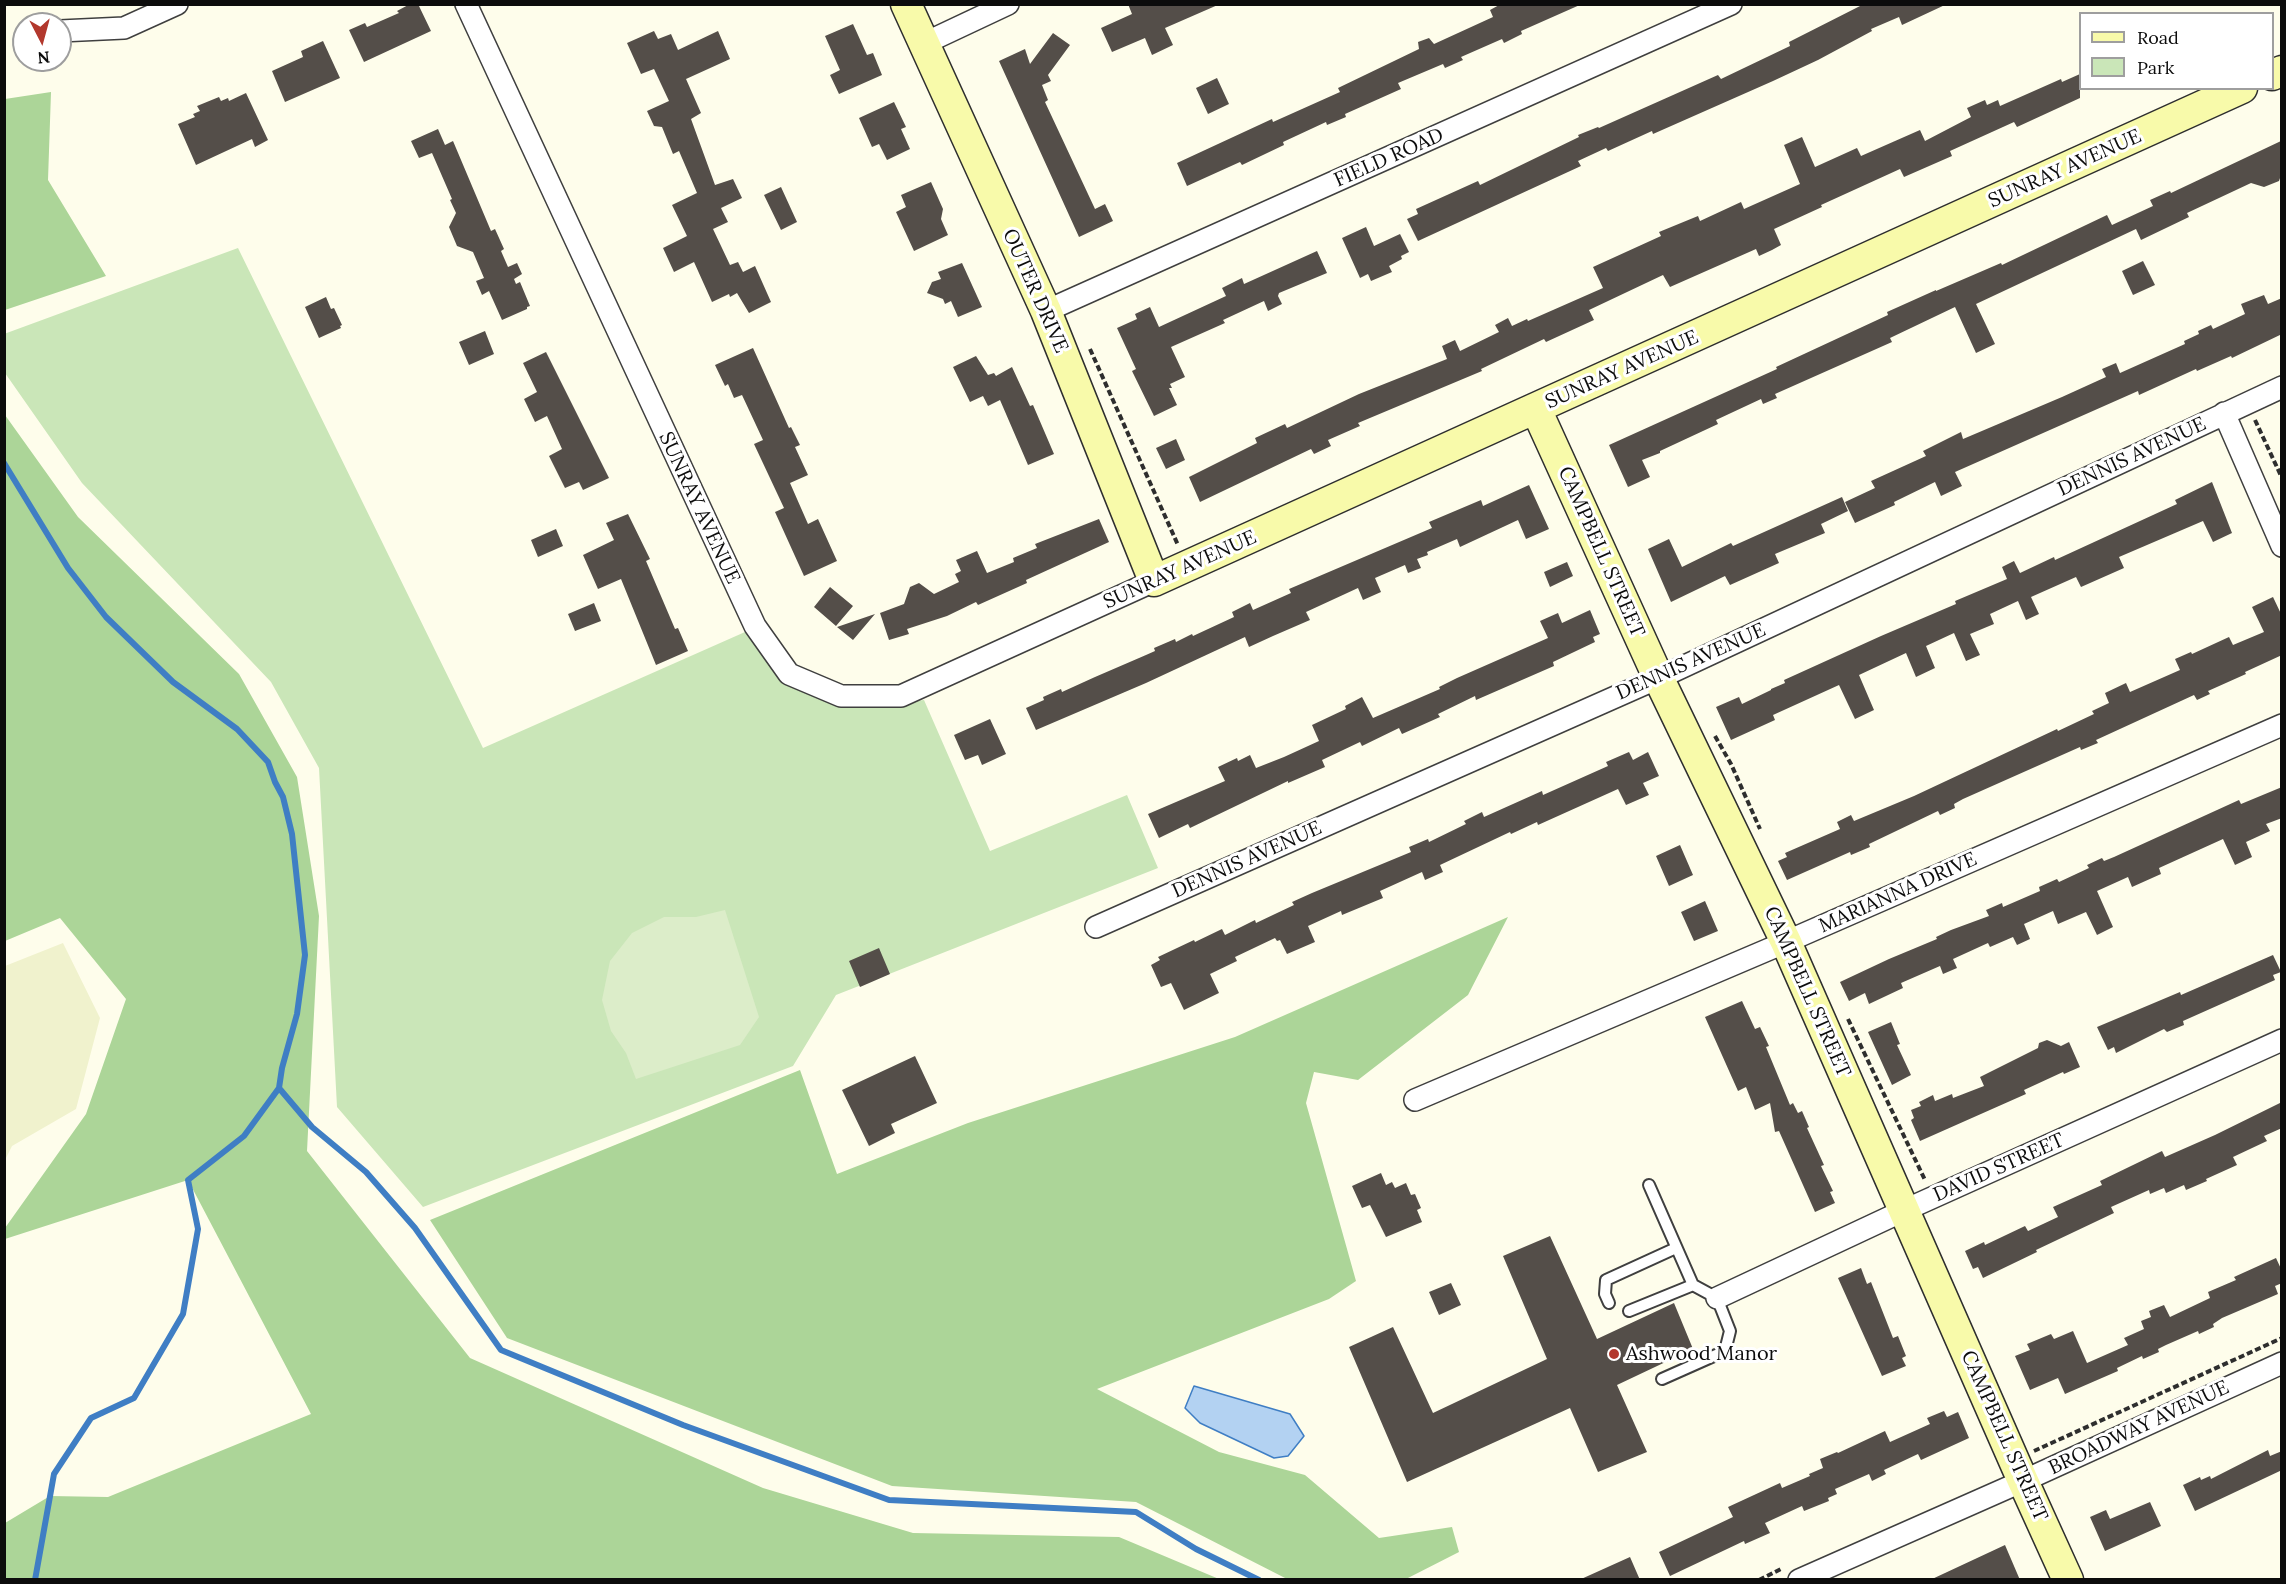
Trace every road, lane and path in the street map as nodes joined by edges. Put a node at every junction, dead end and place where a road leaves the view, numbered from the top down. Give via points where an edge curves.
1 (177, 4) edge
2 (466, 4) edge
3 (906, 4) edge
4 (1008, 4) edge
5 (1731, 4) edge
6 (72, 30) edge
7 (923, 44) junction
8 (2238, 90) edge
9 (1046, 311) junction
10 (2282, 387) edge
11 (1536, 409) junction
12 (2224, 413) junction
13 (2264, 417) dead end
14 (2255, 420) junction
15 (2246, 425) dead end
16 (2282, 478) edge
17 (2282, 546) edge
18 (1154, 581) junction
19 (1658, 677) junction
20 (2282, 725) edge
21 (1714, 734) dead end
22 (1765, 838) dead end
23 (1096, 927) dead end
24 (1786, 942) junction
25 (1846, 1014) dead end
26 (2282, 1040) edge
27 (1415, 1100) dead end
28 (1649, 1185) dead end
29 (1918, 1205) junction
30 (1676, 1248) junction
31 (1693, 1285) junction
32 (1717, 1298) junction
33 (1609, 1303) dead end
34 (1629, 1311) dead end
35 (2282, 1338) edge
36 (2282, 1363) edge
37 (1662, 1379) dead end
38 (2033, 1451) dead end
39 (2023, 1481) junction
40 (1795, 1572) edge
41 (1759, 1580) edge
42 (2068, 1580) edge

1 - 6 street via 124,28
2 - 18 street, SUNRAY AVENUE via 754,626 789,674 841,696 902,696
3 - 7 street, OUTER DRIVE
4 - 7 street
5 - 9 street, FIELD ROAD
7 - 9 street, OUTER DRIVE
8 - 11 street, SUNRAY AVENUE
9 - 18 street, OUTER DRIVE
10 - 12 street, DENNIS AVENUE
11 - 18 street, SUNRAY AVENUE
11 - 19 street, CAMPBELL STREET
12 - 17 street
12 - 19 street, DENNIS AVENUE
13 - 14 path
14 - 15 path
14 - 16 path
19 - 23 street, DENNIS AVENUE
19 - 24 street, CAMPBELL STREET
20 - 24 street, MARIANNA DRIVE
21 - 22 path
24 - 27 street, MARIANNA DRIVE
24 - 29 street, CAMPBELL STREET
25 - 29 path via 1928,1188
26 - 29 street, DAVID STREET
28 - 30 lane
29 - 32 street, DAVID STREET
29 - 39 street, CAMPBELL STREET
30 - 31 lane
30 - 33 lane via 1606,1280
31 - 32 lane
31 - 34 lane
32 - 37 lane via 1730,1331 1725,1350
35 - 38 path
36 - 39 street, BROADWAY AVENUE
39 - 40 street, BROADWAY AVENUE
39 - 42 street, CAMPBELL STREET
40 - 41 path

